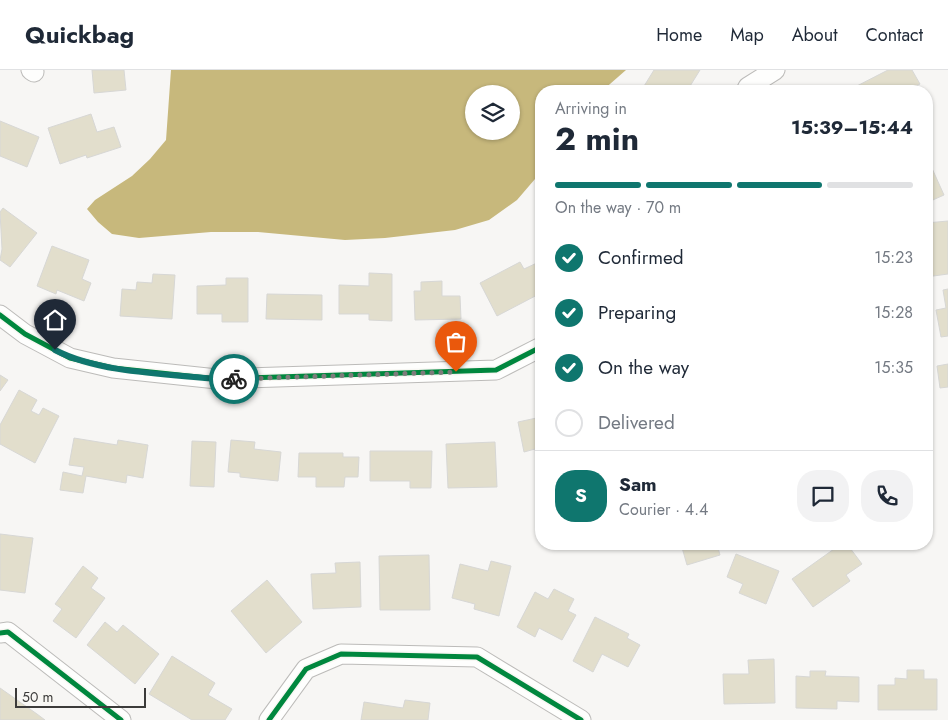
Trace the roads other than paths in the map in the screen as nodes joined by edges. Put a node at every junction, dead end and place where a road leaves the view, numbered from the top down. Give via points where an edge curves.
1 (775, 70) edge
2 (751, 85) edge
3 (0, 315) edge
4 (535, 351) edge
5 (0, 633) edge
6 (121, 720) edge
7 (269, 720) edge
8 (581, 720) edge

1 - 2 street
3 - 4 street via 25,334 70,358 113,368 217,379 496,370
5 - 6 street via 8,632
7 - 8 street via 306,669 341,654 477,657

